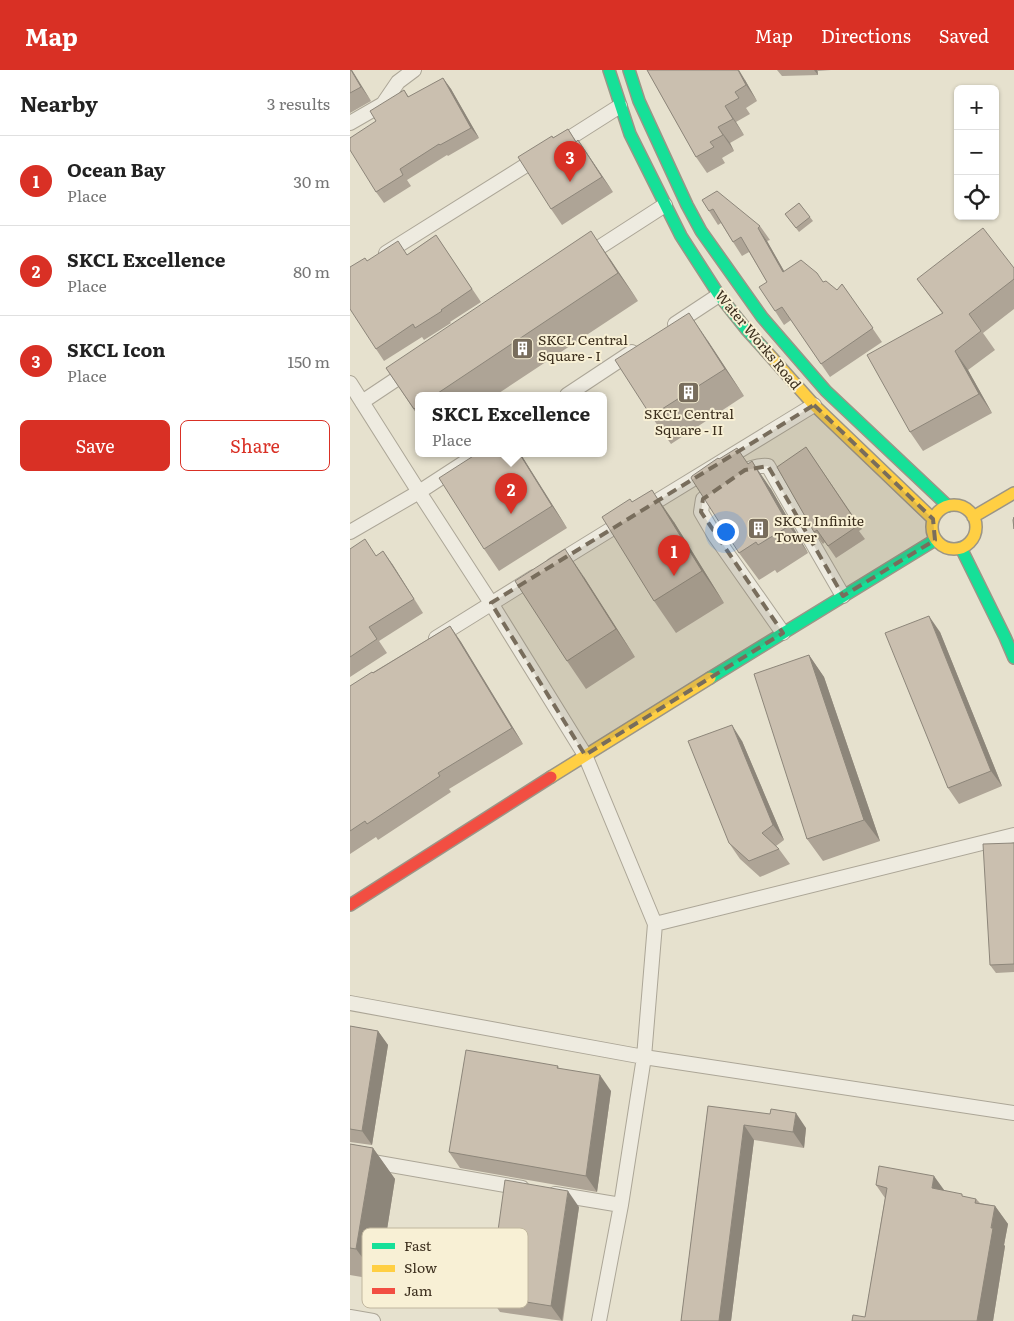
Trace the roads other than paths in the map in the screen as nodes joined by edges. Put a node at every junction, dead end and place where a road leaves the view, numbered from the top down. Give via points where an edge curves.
1 (414, 70) edge
2 (609, 70) edge
3 (629, 70) edge
4 (620, 106) junction
5 (350, 123) edge
6 (665, 205) junction
7 (375, 260) edge
8 (575, 264) edge
9 (719, 296) junction
10 (762, 318) junction
11 (746, 329) junction
12 (663, 332) edge
13 (647, 343) edge
14 (419, 365) edge
15 (350, 383) edge
16 (572, 392) edge
17 (362, 402) junction
18 (814, 405) junction
19 (473, 457) edge
20 (419, 492) junction
21 (1014, 493) edge
22 (948, 506) junction
23 (973, 517) junction
24 (933, 519) junction
25 (350, 532) edge
26 (935, 540) junction
27 (961, 548) junction
28 (843, 596) junction
29 (491, 603) junction
30 (783, 633) junction
31 (425, 644) edge
32 (1014, 658) edge
33 (585, 755) junction
34 (1014, 836) edge
35 (350, 905) edge
36 (656, 924) junction
37 (350, 1003) edge
38 (644, 1057) junction
39 (1014, 1113) edge
40 (350, 1158) edge
41 (621, 1205) junction
42 (350, 1317) edge
43 (373, 1321) edge
44 (599, 1321) edge

1 - 5 street via 398,82 383,104
2 - 4 main road, Water Works Road
3 - 10 main road, Water Works Road via 638,101 687,205 701,231
4 - 6 main road, Water Works Road
4 - 7 street
6 - 8 street
6 - 9 main road, Water Works Road
9 - 11 main road, Water Works Road
9 - 12 street
10 - 11 main road
10 - 22 main road, Water Works Road via 826,391
11 - 18 main road, Water Works Road
13 - 16 street
14 - 17 street
15 - 17 street
17 - 20 street
18 - 24 main road, Water Works Road
18 - 29 street
19 - 20 street
20 - 25 street
20 - 29 street
21 - 23 main road
22 - 23 main road via 962,507
22 - 24 main road
23 - 27 main road via 974,535 967,546
24 - 26 main road via 931,526
26 - 27 main road via 947,549
26 - 28 main road
27 - 32 main road
28 - 30 main road
28 - 30 street via 768,466 758,465 745,470 703,499 701,512 714,536
29 - 31 street
29 - 33 street
30 - 33 main road
33 - 35 main road
33 - 36 street
34 - 36 street
36 - 38 street
37 - 38 street
38 - 39 street
38 - 41 street
40 - 41 street
41 - 44 street
42 - 43 street

